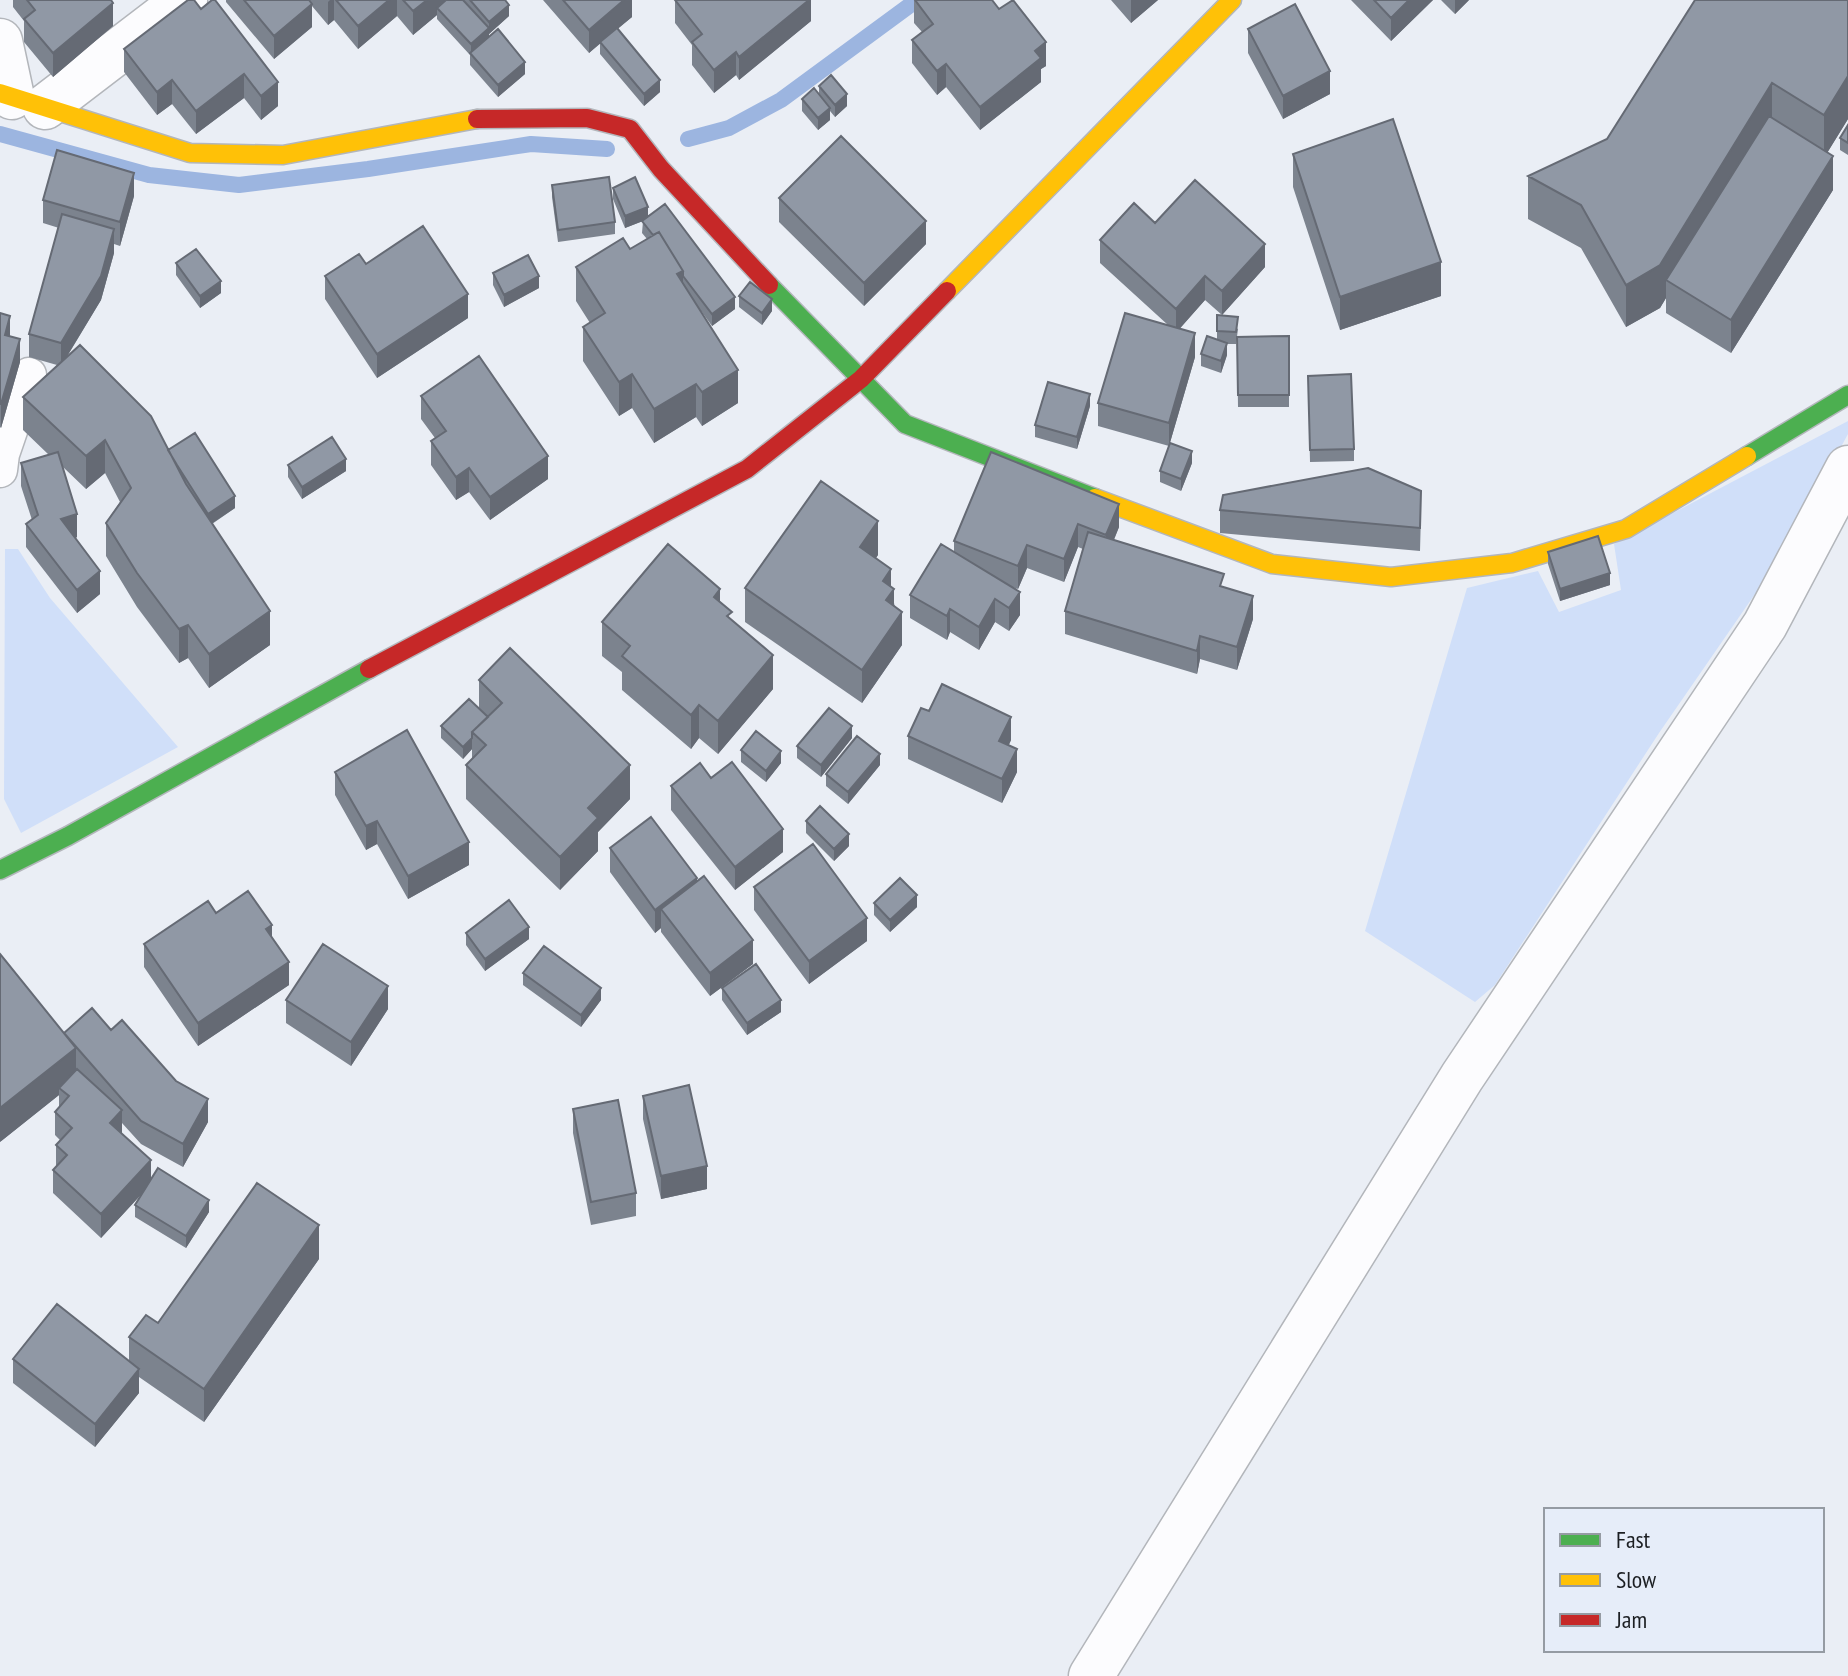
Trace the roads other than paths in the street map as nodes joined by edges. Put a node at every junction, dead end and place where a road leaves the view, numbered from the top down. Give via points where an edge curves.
1 (185, 0) edge
2 (1232, 0) edge
3 (0, 41) edge
4 (19, 99) edge
5 (29, 375) dead end
6 (861, 379) junction
7 (1848, 395) edge
8 (1848, 468) edge
9 (0, 470) edge
10 (0, 870) edge
11 (1091, 1676) edge

1 - 4 street
2 - 6 street
3 - 4 street
4 - 6 street via 190,153 283,155 482,118 587,118 630,129 661,169
5 - 9 lane
6 - 7 street via 905,424 1089,496 1272,564 1391,577 1512,563 1626,529
6 - 10 street via 747,469
8 - 11 street via 1765,625 1462,1077

